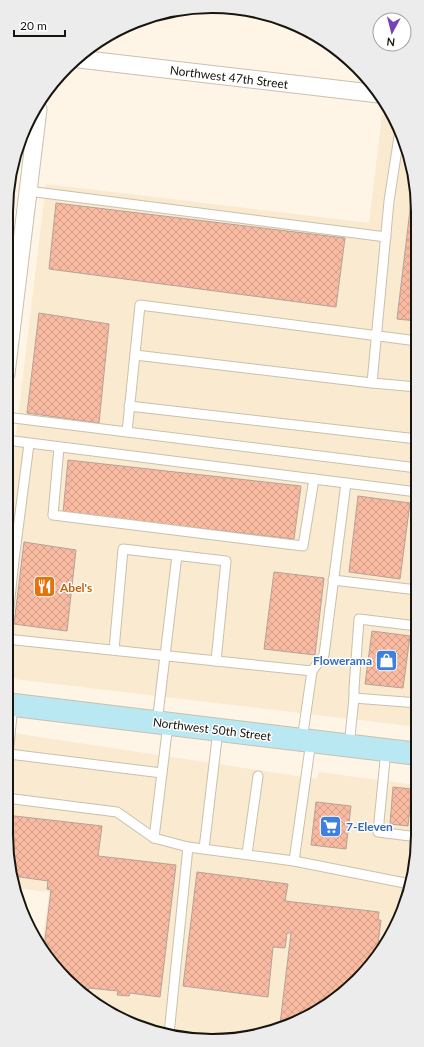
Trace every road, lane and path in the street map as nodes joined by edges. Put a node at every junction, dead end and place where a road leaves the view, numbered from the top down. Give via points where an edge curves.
1 (84, 60) edge
2 (371, 93) edge
3 (37, 118) edge
4 (398, 143) edge
5 (28, 191) junction
6 (386, 237) junction
7 (13, 287) edge
8 (376, 336) junction
9 (411, 340) edge
10 (135, 355) junction
11 (372, 382) junction
12 (411, 386) edge
13 (129, 406) junction
14 (13, 418) edge
15 (127, 432) junction
16 (411, 439) edge
17 (13, 441) edge
18 (29, 444) junction
19 (59, 447) junction
20 (411, 467) edge
21 (314, 478) junction
22 (346, 483) junction
23 (411, 491) edge
24 (177, 555) junction
25 (13, 570) edge
26 (333, 580) junction
27 (411, 589) edge
28 (411, 625) edge
29 (13, 638) edge
30 (114, 650) junction
31 (165, 656) junction
32 (216, 661) junction
33 (312, 671) junction
34 (354, 698) junction
35 (411, 702) edge
36 (13, 705) edge
37 (163, 723) junction
38 (218, 730) junction
39 (306, 741) junction
40 (349, 746) junction
41 (386, 750) junction
42 (411, 753) edge
43 (13, 755) edge
44 (162, 773) junction
45 (258, 776) dead end
46 (13, 799) edge
47 (411, 836) edge
48 (154, 838) junction
49 (188, 847) junction
50 (204, 849) junction
51 (248, 854) junction
52 (294, 861) junction
53 (405, 883) edge
54 (169, 1029) edge

1 - 2 street, Northwest 47th Street
3 - 5 street
4 - 6 lane
5 - 6 lane
5 - 7 street
6 - 8 lane
8 - 9 lane
8 - 10 lane via 140,306
8 - 11 lane
10 - 11 lane
10 - 13 lane
11 - 12 lane
13 - 15 lane
13 - 16 lane
14 - 15 lane
15 - 20 lane
17 - 18 lane
18 - 19 lane
18 - 25 lane
19 - 21 lane
19 - 21 lane via 53,515 304,546
21 - 22 lane
22 - 23 lane
22 - 26 lane
24 - 30 lane via 123,549
24 - 31 lane
24 - 32 lane via 226,561
26 - 27 lane
26 - 33 lane via 324,656
28 - 34 lane via 360,619
29 - 30 lane
30 - 31 lane
31 - 32 lane
31 - 37 lane
32 - 33 lane
33 - 39 lane
34 - 35 lane
34 - 40 lane
36 - 37 main road, Northwest 50th Street
37 - 38 main road, Northwest 50th Street
37 - 44 lane
38 - 39 main road, Northwest 50th Street
38 - 50 lane
39 - 40 main road, Northwest 50th Street
39 - 52 lane
40 - 41 main road, Northwest 50th Street
41 - 42 main road, Northwest 50th Street
41 - 47 lane via 378,832
43 - 44 lane
44 - 48 lane
45 - 51 lane
46 - 48 lane via 117,812
48 - 49 lane
49 - 50 lane
49 - 54 lane
50 - 51 lane
51 - 52 lane
52 - 53 lane

